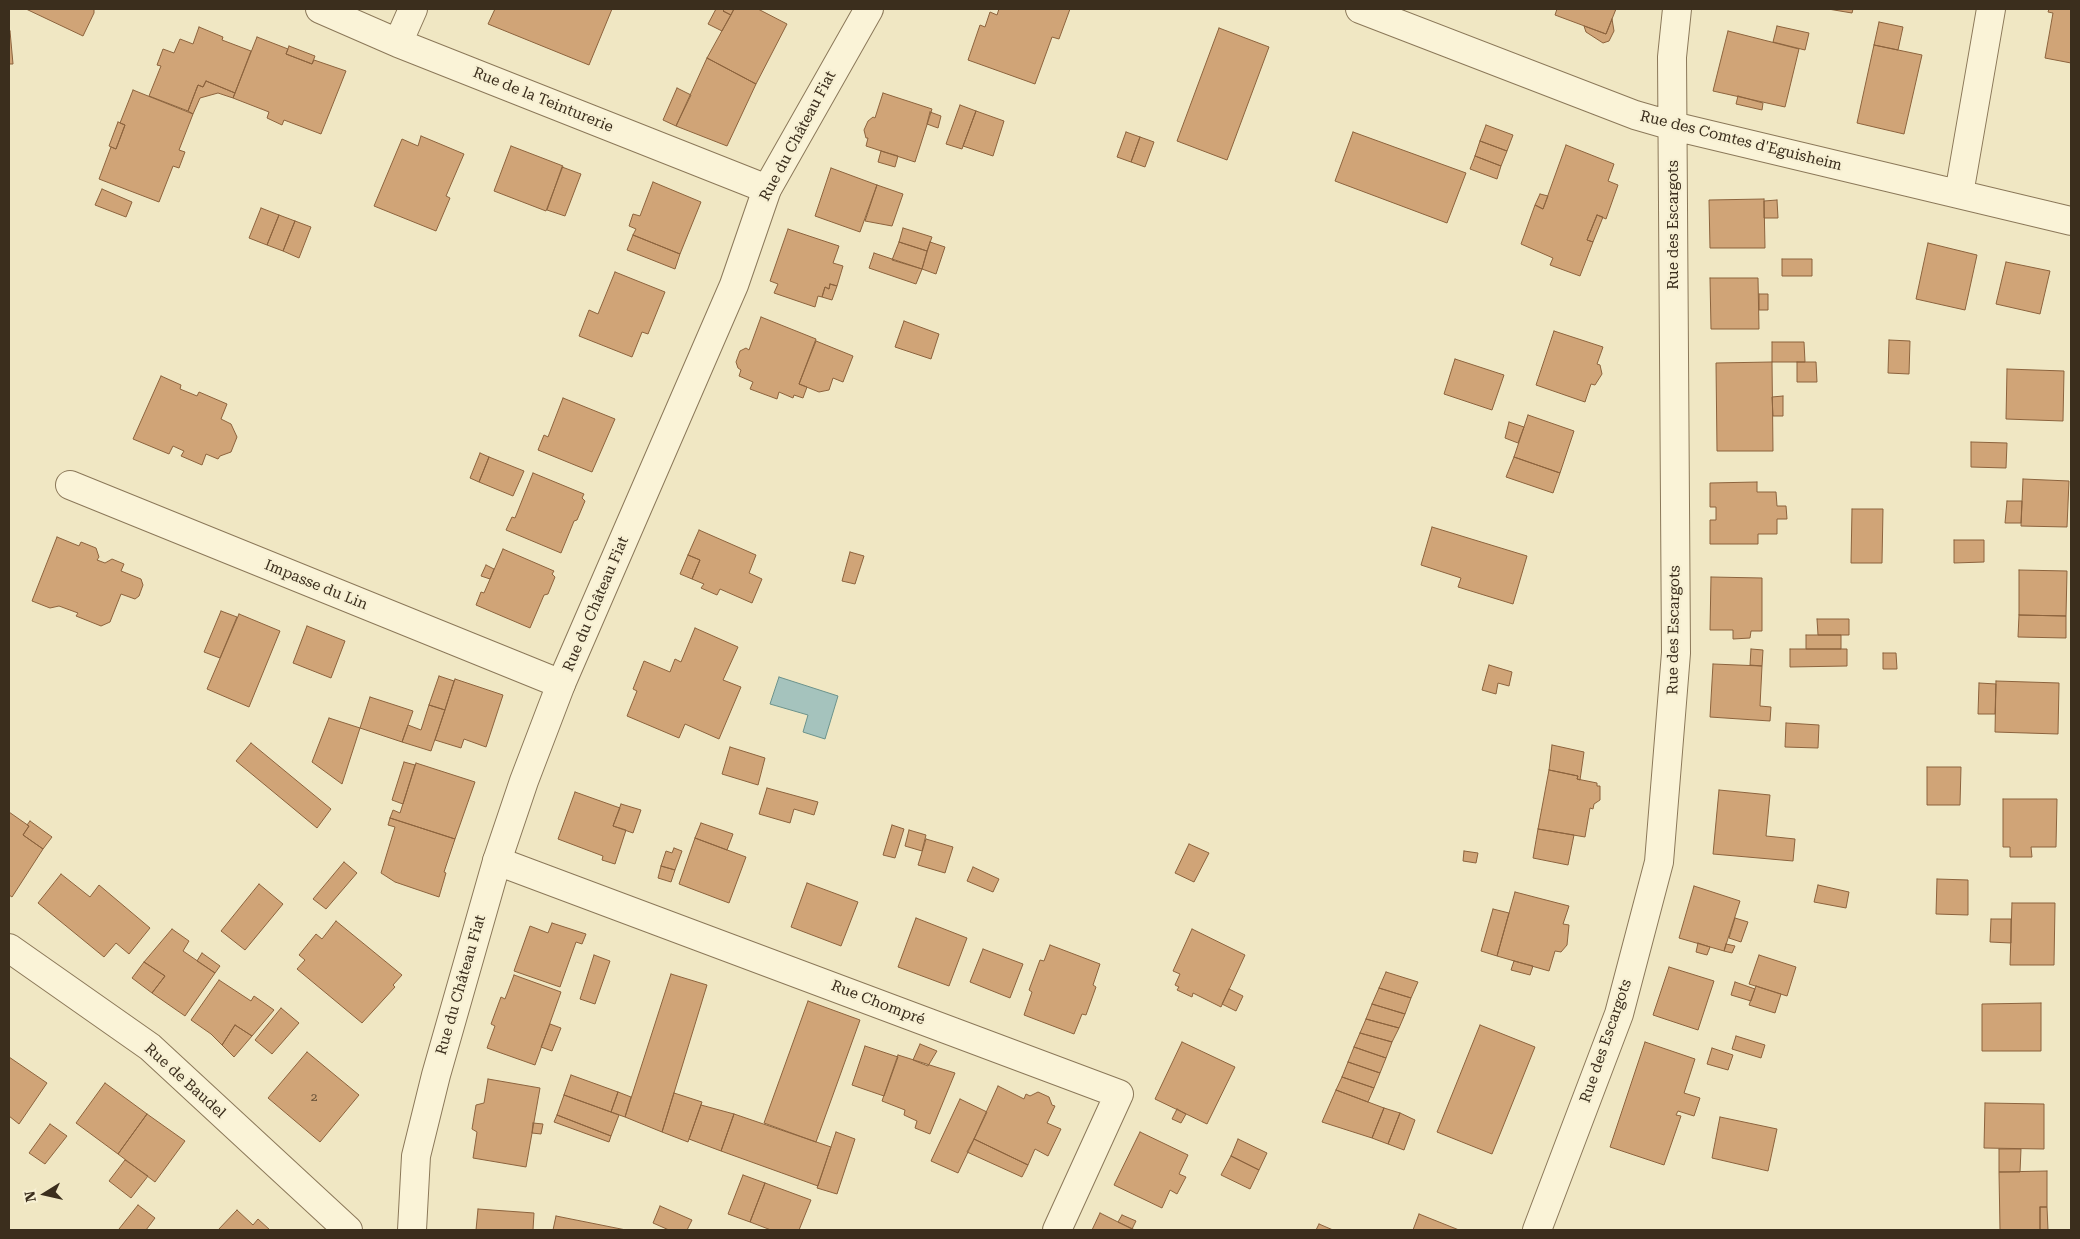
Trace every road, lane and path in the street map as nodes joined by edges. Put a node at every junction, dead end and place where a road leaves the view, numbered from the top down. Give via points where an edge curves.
1 (320, 9) edge
2 (413, 9) edge
3 (869, 9) edge
4 (1360, 9) edge
5 (1676, 9) edge
6 (1991, 9) edge
7 (398, 43) junction
8 (1673, 126) junction
9 (767, 189) junction
10 (1959, 194) junction
11 (2071, 221) edge
12 (70, 485) dead end
13 (561, 684) junction
14 (497, 861) junction
15 (9, 948) edge
16 (348, 1230) edge
17 (412, 1230) edge
18 (1058, 1230) edge
19 (1537, 1230) edge

1 - 7 street, Rue de la Teinturerie
2 - 7 street
3 - 9 street, Rue du Château Fiat
4 - 8 street, Rue des Comtes d'Eguisheim via 1635,115
5 - 8 street, Rue des Escargots via 1672,57
6 - 10 street
7 - 9 street, Rue de la Teinturerie
8 - 10 street, Rue des Comtes d'Eguisheim
8 - 19 street, Rue des Escargots via 1676,653 1659,862 1619,1014
9 - 13 street, Rue du Château Fiat via 734,285
10 - 11 street, Rue des Comtes d'Eguisheim
12 - 13 street, Impasse du Lin
13 - 14 street, Rue du Château Fiat
14 - 17 street, Rue du Château Fiat via 416,1156
14 - 18 street, Rue Chompré via 1119,1094
15 - 16 street, Rue de Baudel via 150,1047

